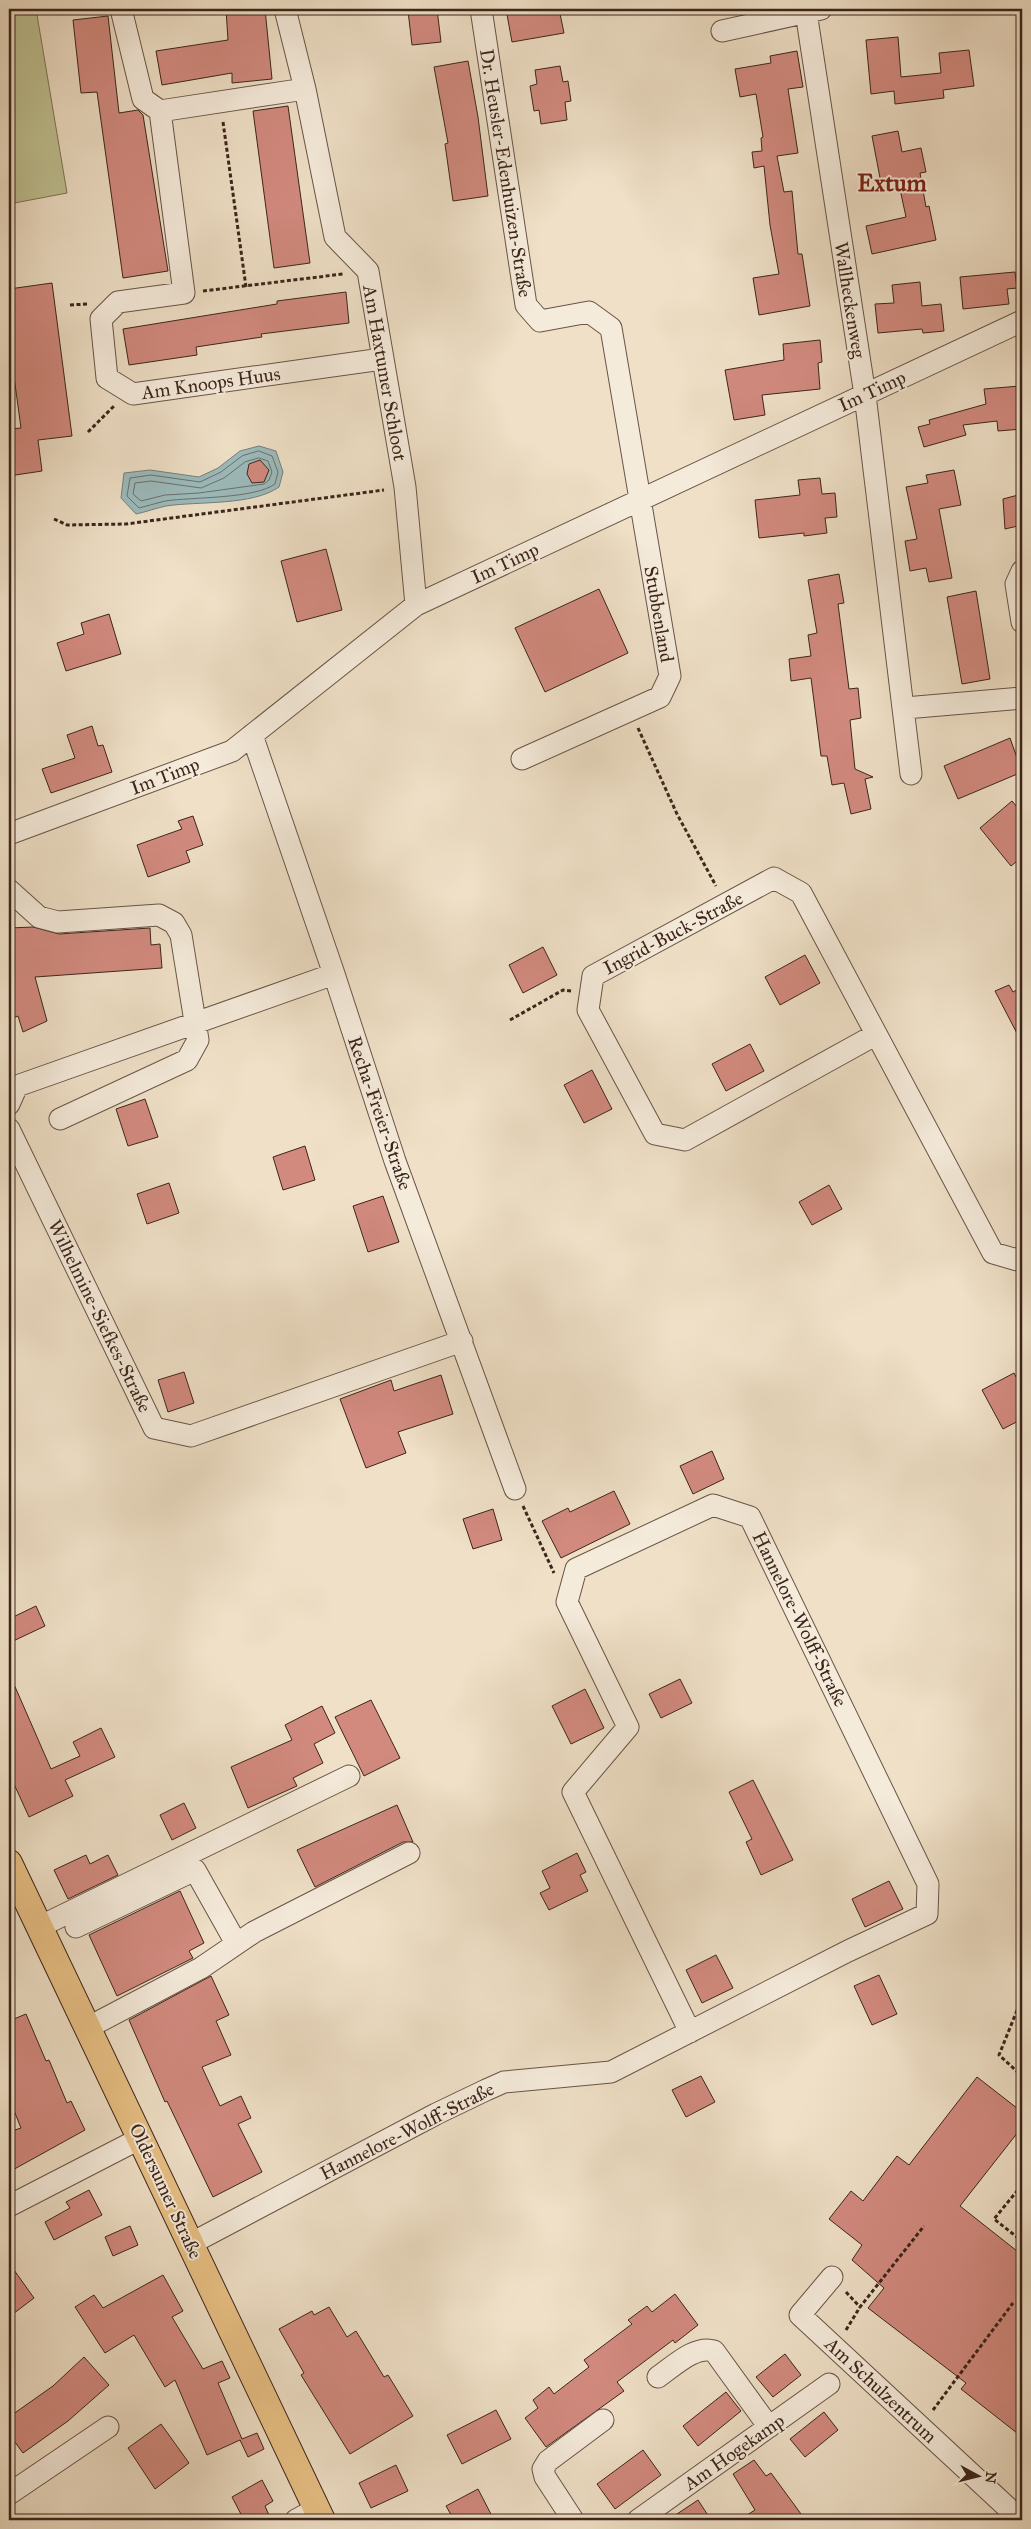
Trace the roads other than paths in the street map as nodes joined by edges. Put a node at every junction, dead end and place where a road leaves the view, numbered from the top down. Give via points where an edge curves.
1 (121, 9) edge
2 (285, 9) edge
3 (481, 9) edge
4 (813, 10) edge
5 (722, 31) dead end
6 (305, 89) junction
7 (160, 111) junction
8 (1022, 320) edge
9 (382, 359) junction
10 (864, 395) junction
11 (639, 499) junction
12 (1022, 571) edge
13 (416, 605) junction
14 (1022, 622) edge
15 (1022, 698) edge
16 (905, 708) junction
17 (252, 735) junction
18 (522, 759) dead end
19 (911, 774) dead end
20 (9, 834) edge
21 (9, 890) edge
22 (334, 974) junction
23 (195, 1023) junction
24 (876, 1035) junction
25 (9, 1104) edge
26 (60, 1118) dead end
27 (9, 1129) edge
28 (1022, 1257) edge
29 (462, 1341) junction
30 (515, 1489) road end
31 (350, 1776) dead end
32 (409, 1853) dead end
33 (9, 1863) edge
34 (39, 1927) junction
35 (76, 1927) dead end
36 (236, 1943) junction
37 (87, 2028) junction
38 (690, 2032) junction
39 (140, 2138) junction
40 (9, 2206) edge
41 (190, 2244) junction
42 (832, 2277) road end
43 (658, 2377) dead end
44 (829, 2384) dead end
45 (603, 2420) dead end
46 (108, 2427) dead end
47 (769, 2427) junction
48 (9, 2494) edge
49 (312, 2517) edge
50 (573, 2520) edge
51 (638, 2520) edge
52 (1021, 2520) edge

1 - 7 street via 143,99
2 - 6 street, Am Haxtumer Schloot
3 - 11 street, Dr. Heusler-Edenhuizen-Straße via 526,305 540,321 590,312 611,328
4 - 5 street
4 - 10 street, Wallheckenweg
6 - 7 street
6 - 9 street, Am Haxtumer Schloot via 335,237 368,271
7 - 9 street, Am Knoops Huus via 184,293 118,302 101,319 107,378 133,394
8 - 10 street, Im Timp
9 - 13 street, Am Haxtumer Schloot via 405,487
10 - 11 street, Im Timp
10 - 16 street, Wallheckenweg
11 - 13 street, Im Timp
11 - 18 street, Stubbenland via 670,676 660,697
12 - 14 street via 1016,584
13 - 17 street, Im Timp
15 - 16 street
16 - 19 street, Wallheckenweg
17 - 20 street, Im Timp via 232,751
17 - 22 street, Recha-Freier-Straße
21 - 23 street via 39,917 58,922 159,916 174,923 181,935
22 - 23 street
22 - 29 street, Recha-Freier-Straße via 395,1161
23 - 25 street via 17,1086
23 - 26 street via 198,1040 187,1060
24 - 24 street, Ingrid-Buck-Straße via 685,1140 655,1134 588,1010 593,976 774,878 801,893
24 - 28 street, Ingrid-Buck-Straße via 993,1253 1017,1260
27 - 29 street, Wilhelmine-Siefkes-Straße via 154,1428 192,1436
29 - 30 street, Recha-Freier-Straße
31 - 34 street
32 - 36 street
33 - 34 main road, Oldersumer Straße
34 - 37 main road, Oldersumer Straße
35 - 36 street via 195,1870
36 - 37 street via 201,1968
37 - 39 main road, Oldersumer Straße
38 - 38 street, Hannelore-Wolff-Straße via 927,1914 928,1884 750,1517 713,1505 576,1569 567,1602 628,1727 573,1792
38 - 41 street, Hannelore-Wolff-Straße via 611,2072 504,2082 436,2114
39 - 40 street
39 - 41 main road, Oldersumer Straße
41 - 49 main road, Oldersumer Straße
42 - 52 street, Am Schulzentrum via 800,2315
43 - 47 street via 696,2352 714,2351
44 - 47 street, Am Hogekamp
45 - 50 street via 543,2468 545,2477
46 - 48 street
47 - 51 street, Am Hogekamp

